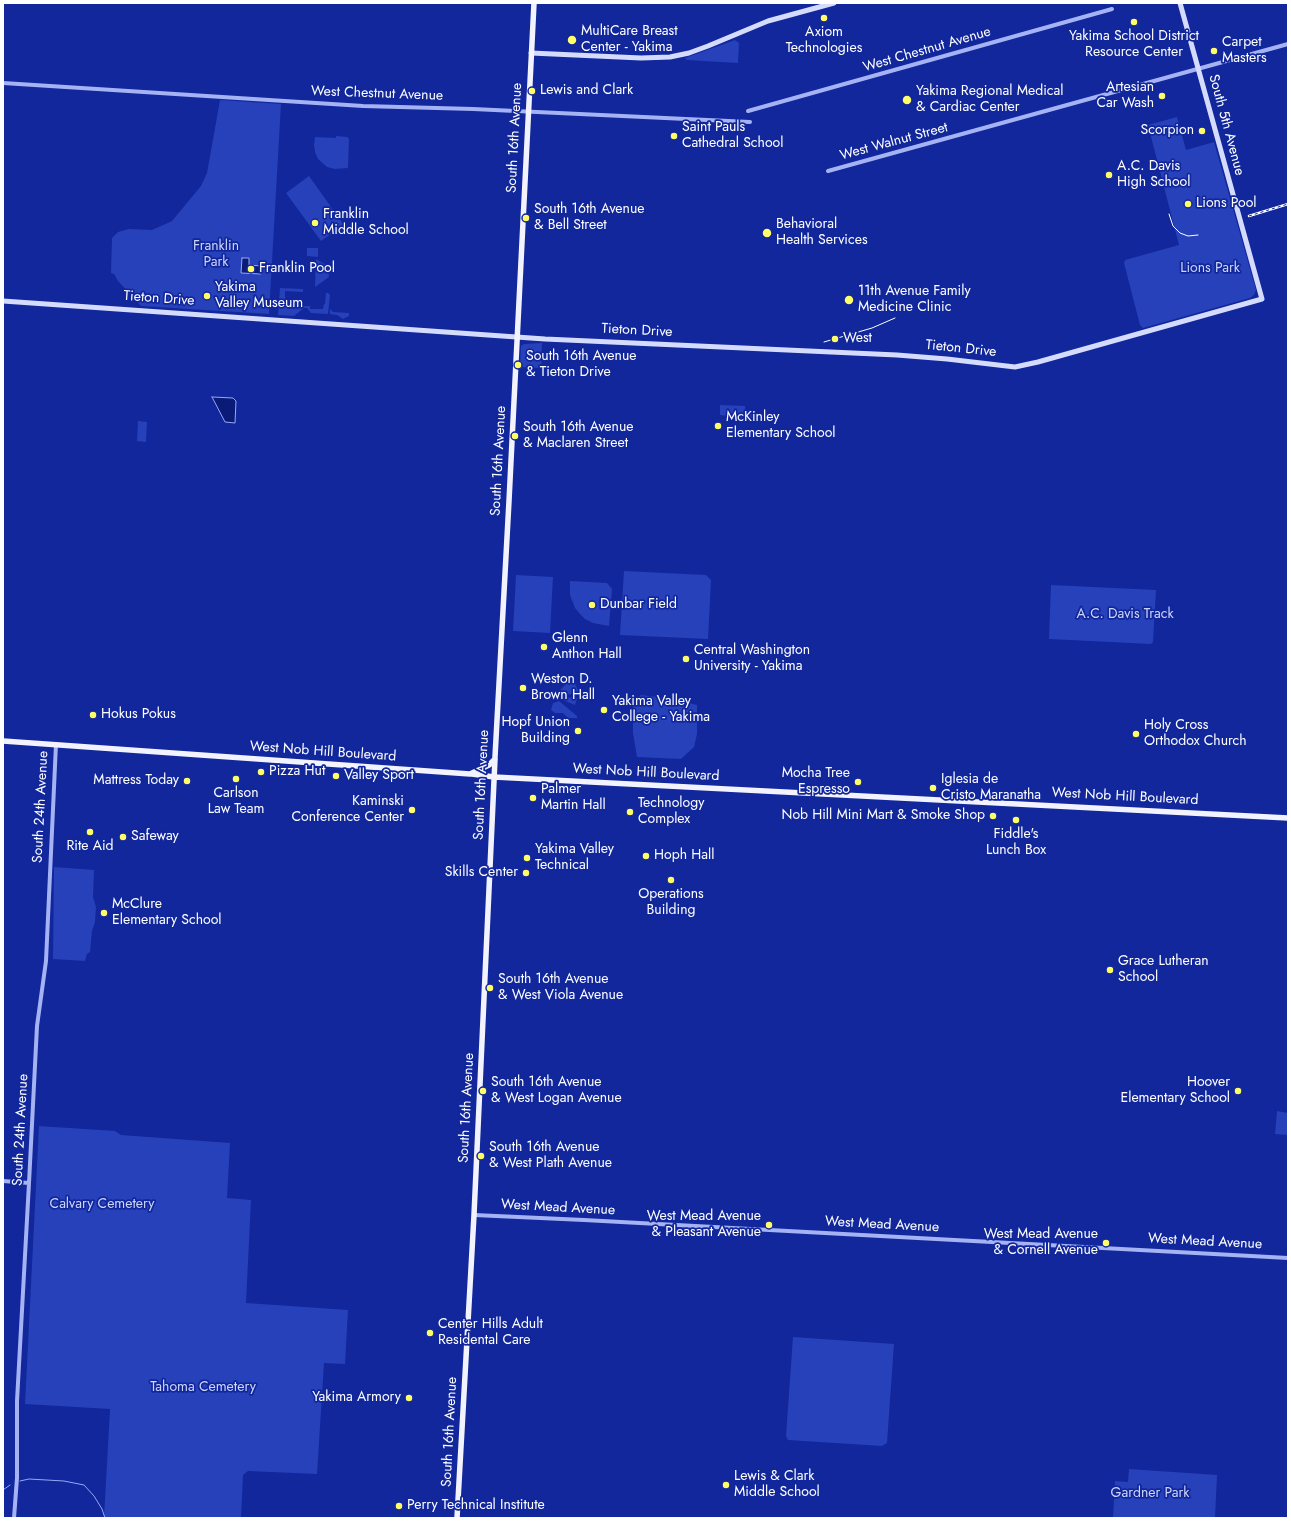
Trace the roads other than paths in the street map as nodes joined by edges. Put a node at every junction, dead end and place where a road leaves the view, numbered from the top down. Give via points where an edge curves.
1 (534, 3) edge
2 (834, 3) edge
3 (1180, 3) edge
4 (1112, 10) dead end
5 (1288, 44) edge
6 (531, 53) junction
7 (1198, 69) junction
8 (3, 83) edge
9 (528, 111) junction
10 (748, 111) dead end
11 (750, 122) dead end
12 (828, 171) dead end
13 (1262, 300) joint
14 (3, 301) edge
15 (517, 336) junction
16 (3, 741) edge
17 (56, 744) junction
18 (495, 758) junction
19 (471, 774) junction
20 (494, 777) junction
21 (1288, 818) edge
22 (3, 1182) edge
23 (29, 1184) junction
24 (474, 1215) junction
25 (1288, 1258) edge
26 (14, 1518) edge
27 (457, 1518) edge

1 - 6 main road, South 16th Avenue
2 - 6 main road via 768,21 696,51 670,57
3 - 7 main road, South 5th Avenue
4 - 10 street, West Chestnut Avenue
5 - 7 street, West Walnut Street
6 - 9 main road, South 16th Avenue
7 - 12 street, West Walnut Street
7 - 13 main road, South 5th Avenue
8 - 9 street, West Chestnut Avenue via 363,106
9 - 11 street, West Chestnut Avenue
9 - 15 main road, South 16th Avenue
13 - 15 main road, Tieton Drive via 1015,367 947,358
14 - 15 main road, Tieton Drive
15 - 18 main road, South 16th Avenue
16 - 17 main road, West Nob Hill Boulevard
17 - 19 main road, West Nob Hill Boulevard
17 - 23 street, South 24th Avenue via 46,961 37,1026
18 - 19 main road via 489,765
18 - 20 main road, South 16th Avenue
19 - 20 main road, West Nob Hill Boulevard
20 - 21 main road, West Nob Hill Boulevard
20 - 24 main road, South 16th Avenue
22 - 23 street
23 - 26 street, South 24th Avenue via 17,1401
24 - 25 street, West Mead Avenue
24 - 27 main road, South 16th Avenue

